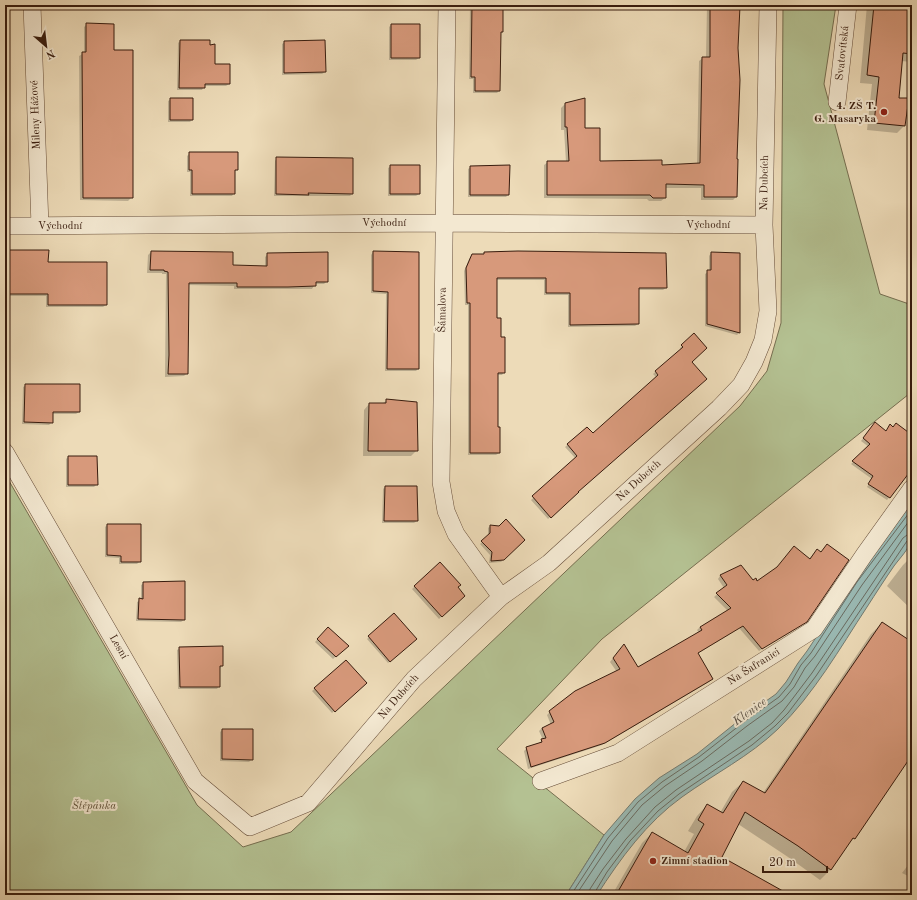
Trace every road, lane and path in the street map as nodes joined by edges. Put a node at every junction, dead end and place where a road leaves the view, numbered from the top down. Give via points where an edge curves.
1 (32, 5) edge
2 (447, 5) edge
3 (768, 5) edge
4 (848, 5) edge
5 (837, 102) dead end
6 (444, 223) junction
7 (764, 225) junction
8 (5, 226) edge
9 (40, 226) junction
10 (5, 452) edge
11 (912, 488) edge
12 (501, 597) junction
13 (541, 781) dead end
14 (250, 827) joint

1 - 9 street, Mileny Hážové
2 - 6 street, Šámalova
3 - 7 street, Na Dubcích
4 - 5 street, Svatovítská
6 - 7 street, Východní
6 - 9 street, Východní
6 - 12 street, Šámalova via 441,482 446,512 456,534
7 - 12 street, Na Dubcích via 768,311 763,340 741,385 548,563
8 - 9 street, Východní
10 - 14 street, Lesní via 195,781
11 - 13 street, Na Šafranici via 814,629 618,753
12 - 14 street, Na Dubcích via 414,679 308,803

